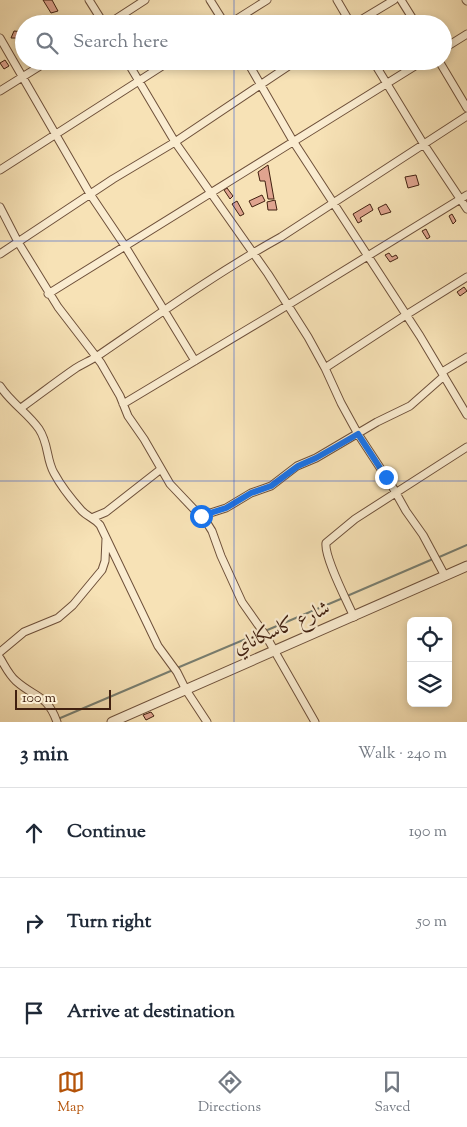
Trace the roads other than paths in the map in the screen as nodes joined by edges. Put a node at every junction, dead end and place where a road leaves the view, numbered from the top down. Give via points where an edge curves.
1 (89, 0) edge
2 (145, 0) edge
3 (210, 0) edge
4 (267, 0) edge
5 (337, 0) edge
6 (394, 0) edge
7 (401, 0) edge
8 (98, 15) edge
9 (122, 15) edge
10 (219, 15) edge
11 (243, 15) edge
12 (346, 15) edge
13 (368, 15) edge
14 (410, 15) edge
15 (467, 34) edge
16 (0, 38) edge
17 (452, 43) edge
18 (15, 63) edge
19 (19, 70) edge
20 (34, 70) edge
21 (132, 70) edge
22 (156, 70) edge
23 (253, 70) edge
24 (282, 70) edge
25 (378, 70) edge
26 (410, 70) edge
27 (444, 70) edge
28 (23, 77) junction
29 (139, 81) junction
30 (261, 84) junction
31 (387, 85) junction
32 (0, 91) edge
33 (467, 108) edge
34 (467, 116) edge
35 (56, 135) junction
36 (293, 141) junction
37 (175, 142) junction
38 (423, 143) junction
39 (0, 170) edge
40 (211, 193) junction
41 (90, 194) junction
42 (464, 197) edge
43 (333, 204) junction
44 (0, 207) edge
45 (467, 209) edge
46 (18, 242) junction
47 (124, 246) junction
48 (252, 253) junction
49 (0, 254) edge
50 (367, 256) junction
51 (467, 277) edge
52 (48, 294) junction
53 (288, 306) junction
54 (164, 309) junction
55 (406, 315) junction
56 (97, 357) junction
57 (467, 357) edge
58 (195, 361) junction
59 (325, 368) junction
60 (443, 374) junction
61 (0, 386) edge
62 (123, 404) junction
63 (21, 408) junction
64 (467, 415) edge
65 (358, 434) junction
66 (467, 447) edge
67 (161, 469) junction
68 (396, 492) junction
69 (106, 512) junction
70 (201, 516) junction
71 (94, 518) junction
72 (100, 525) junction
73 (106, 537) junction
74 (467, 566) edge
75 (445, 576) junction
76 (354, 617) junction
77 (275, 651) junction
78 (0, 652) edge
79 (0, 658) edge
80 (186, 690) junction
81 (57, 722) edge
82 (112, 722) edge
83 (207, 722) edge
84 (315, 722) edge

1 - 8 street
2 - 9 street
3 - 10 street
4 - 11 street
5 - 12 street
6 - 13 street
7 - 14 street
15 - 17 street
16 - 18 street
19 - 28 street
20 - 28 street
21 - 29 street
22 - 29 street
23 - 30 street
24 - 30 street
25 - 31 street
26 - 31 street
27 - 33 street
28 - 32 street
28 - 35 street
29 - 35 street
29 - 37 street
30 - 36 street
30 - 37 street
31 - 36 street
31 - 38 street
34 - 38 street
35 - 39 street
35 - 41 street
36 - 40 street
36 - 43 street
37 - 40 street
37 - 41 street
38 - 42 street
38 - 43 street
40 - 47 street
40 - 48 street
41 - 46 street
41 - 47 street
42 - 45 street
42 - 50 street
43 - 48 street
43 - 50 street
44 - 46 street
46 - 49 street
46 - 52 street
47 - 52 street
47 - 54 street
48 - 53 street
48 - 54 street
50 - 53 street
50 - 55 street
51 - 55 street
52 - 56 street
53 - 58 street
53 - 59 street
54 - 56 street
54 - 58 street
55 - 59 street
55 - 60 street
56 - 62 street
56 - 63 street
57 - 60 street
58 - 62 street
59 - 65 street
60 - 64 street
60 - 65 street via 410,406
61 - 63 street
62 - 67 street
63 - 71 street via 45,440 54,472 82,511
65 - 68 street
65 - 70 street via 298,466 271,486
66 - 68 street
67 - 69 street
67 - 70 street via 170,484
68 - 75 street
68 - 76 street via 326,543 330,562
69 - 71 street
69 - 72 street
70 - 77 street via 212,531 242,602
71 - 72 street
72 - 73 street
73 - 78 street via 102,570 73,605 58,618 24,632
73 - 80 street via 158,646
74 - 75 street, شارع كاسكاناي
75 - 76 street, شارع كاسكاناي
76 - 77 street, شارع كاسكاناي
77 - 80 street, شارع كاسكاناي
77 - 84 street
79 - 81 street via 16,681 47,702
80 - 82 street, شارع كاسكاناي
80 - 83 street

